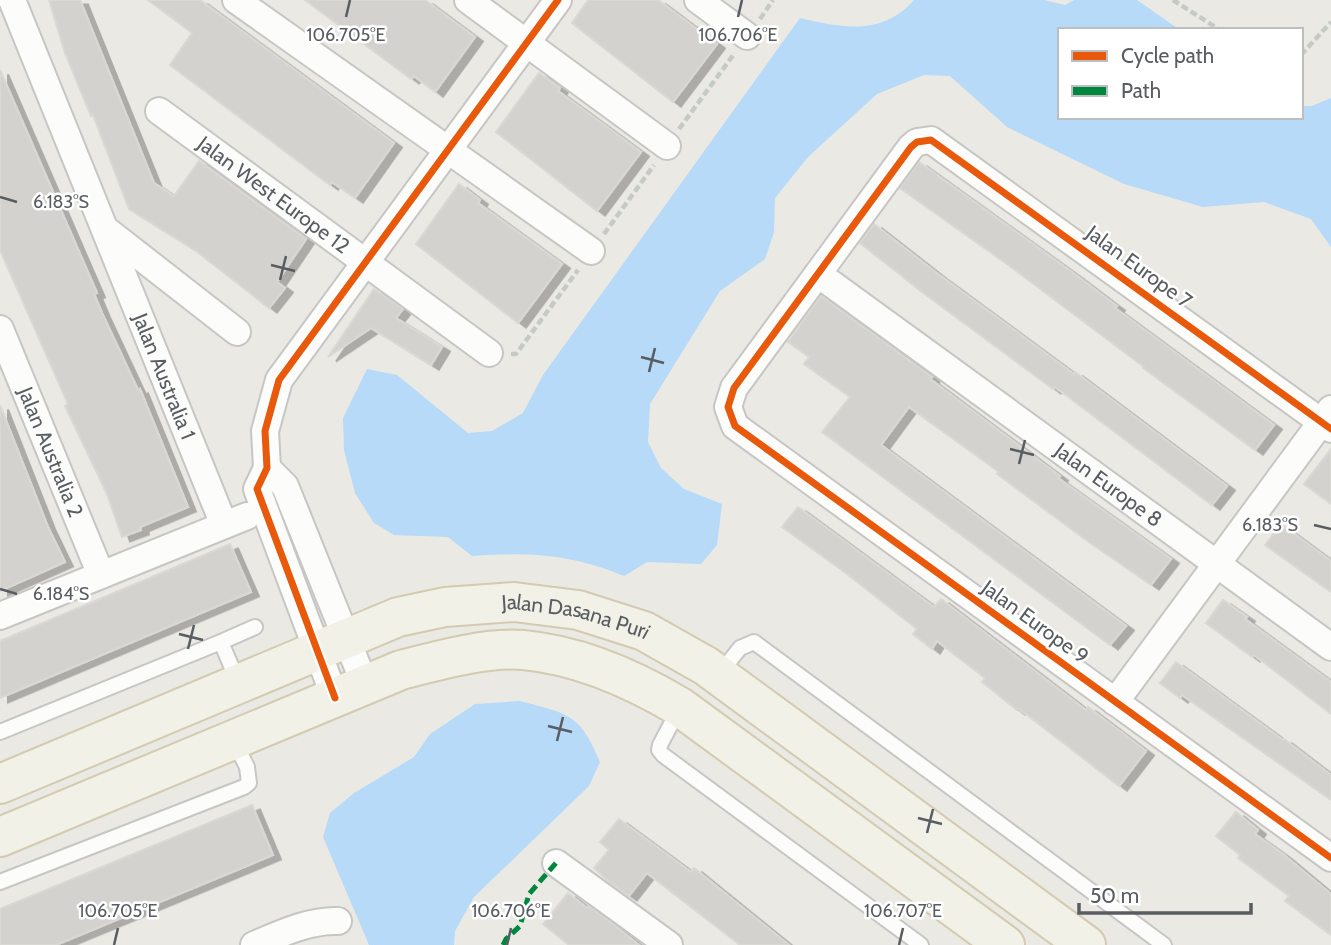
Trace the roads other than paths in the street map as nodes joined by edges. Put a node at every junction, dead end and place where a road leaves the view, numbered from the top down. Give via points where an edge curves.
1 (12, 0) edge
2 (236, 0) edge
3 (468, 0) edge
4 (558, 0) edge
5 (698, 0) edge
6 (747, 36) road end
7 (527, 43) junction
8 (159, 111) dead end
9 (667, 146) road end
10 (449, 150) junction
11 (104, 228) junction
12 (591, 251) road end
13 (367, 263) junction
14 (818, 274) junction
15 (0, 329) edge
16 (237, 332) dead end
17 (489, 353) road end
18 (1328, 420) edge
19 (1217, 564) junction
20 (101, 575) junction
21 (0, 616) edge
22 (255, 628) dead end
23 (221, 642) junction
24 (333, 644) junction
25 (1331, 646) edge
26 (718, 675) junction
27 (239, 683) junction
28 (350, 692) junction
29 (1115, 702) junction
30 (680, 708) junction
31 (0, 732) edge
32 (234, 740) junction
33 (0, 784) edge
34 (0, 837) edge
35 (1331, 858) edge
36 (556, 863) dead end
37 (0, 882) edge
38 (338, 921) dead end
39 (1069, 940) edge
40 (254, 945) edge
41 (669, 945) edge
42 (921, 945) edge
43 (1005, 945) edge
44 (1164, 945) edge

1 - 11 street, Jalan Australia 1
2 - 10 street
3 - 7 street
4 - 7 street
5 - 6 street
7 - 9 street
7 - 10 street
8 - 13 street, Jalan West Europe 12
10 - 12 street
10 - 13 street
11 - 16 street
11 - 20 street, Jalan Australia 1 via 235,521
13 - 17 street, Jalan West Europe 12
13 - 24 street via 279,380 265,431 267,468 257,489
14 - 18 street, Jalan Europe 7 via 911,147 923,140 937,142
14 - 19 street, Jalan Europe 8
14 - 29 street, Jalan Europe 9 via 734,388 728,407 735,426
15 - 20 street, Jalan Australia 2
18 - 19 street
19 - 25 street, Jalan Europe 8
19 - 29 street
20 - 21 street
22 - 23 lane
23 - 27 lane
23 - 31 lane
24 - 26 main road, Jalan Dasana Puri via 398,617 445,607 514,602 578,610 644,631
24 - 27 main road, Jalan Dasana Puri
24 - 28 street
26 - 39 main road, Jalan Dasana Puri
26 - 44 lane via 740,648 754,642
27 - 33 main road, Jalan Dasana Puri
28 - 30 main road, Jalan Dasana Puri via 401,670 461,655 522,650 578,660 645,686
28 - 32 main road, Jalan Dasana Puri
29 - 35 street, Jalan Europe 9
30 - 42 lane via 660,745 663,755
30 - 43 main road, Jalan Dasana Puri
32 - 34 main road, Jalan Dasana Puri
32 - 37 lane via 249,783
36 - 41 street
38 - 40 street via 284,932

